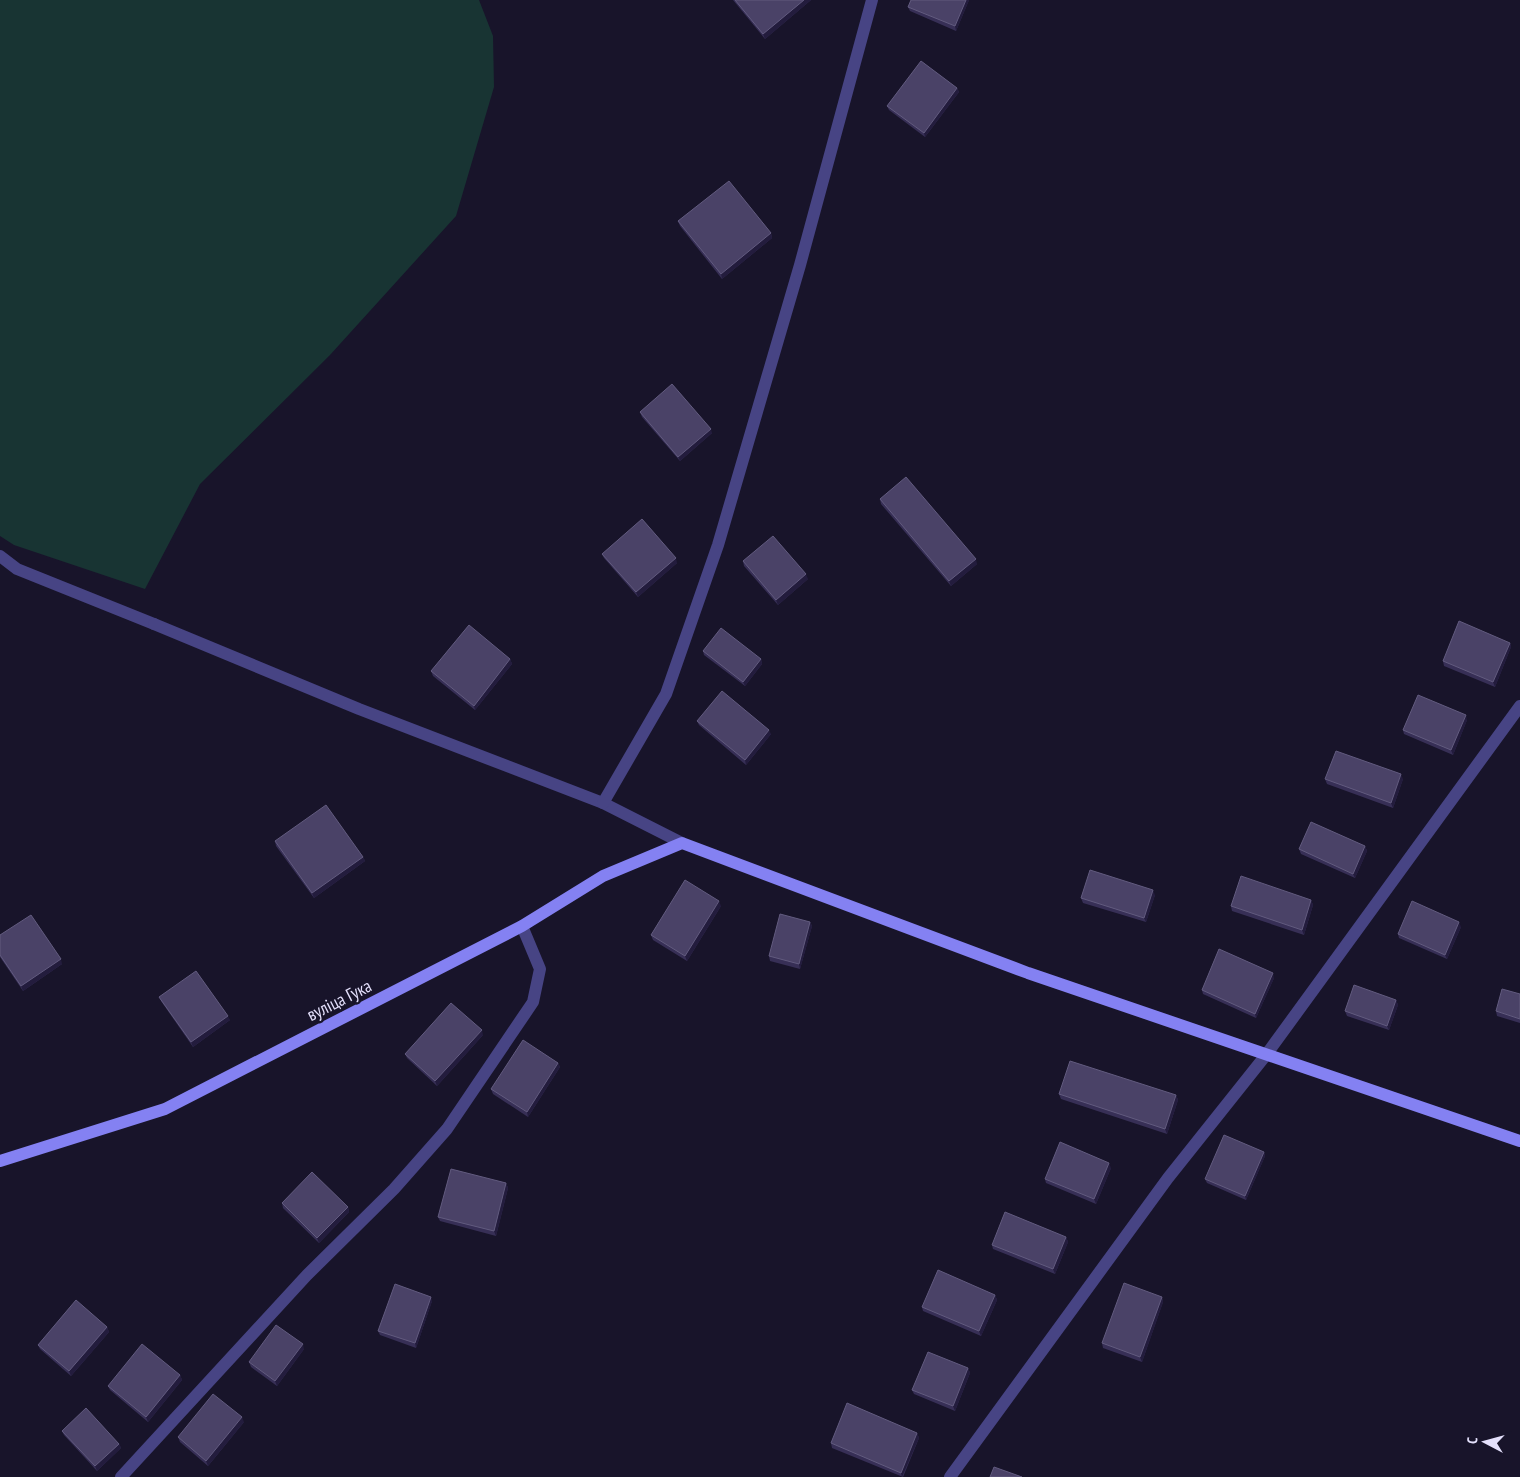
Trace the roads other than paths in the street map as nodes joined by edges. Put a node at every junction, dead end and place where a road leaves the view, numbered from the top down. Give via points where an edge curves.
1 (872, 0) edge
2 (0, 556) edge
3 (1520, 706) edge
4 (603, 803) junction
5 (682, 843) junction
6 (522, 926) junction
7 (1266, 1055) junction
8 (1520, 1141) edge
9 (0, 1161) edge
10 (121, 1477) edge
11 (950, 1477) edge

1 - 4 street via 800,265 718,545 666,694
2 - 4 street via 17,569 359,709
3 - 7 street
4 - 5 street
5 - 6 street, вуліца Гука via 603,876
5 - 7 street via 1028,973
6 - 9 street, вуліца Гука via 165,1109
6 - 10 street via 540,969 533,1002 452,1122 394,1189 307,1275
7 - 8 street
7 - 11 street via 1168,1178

